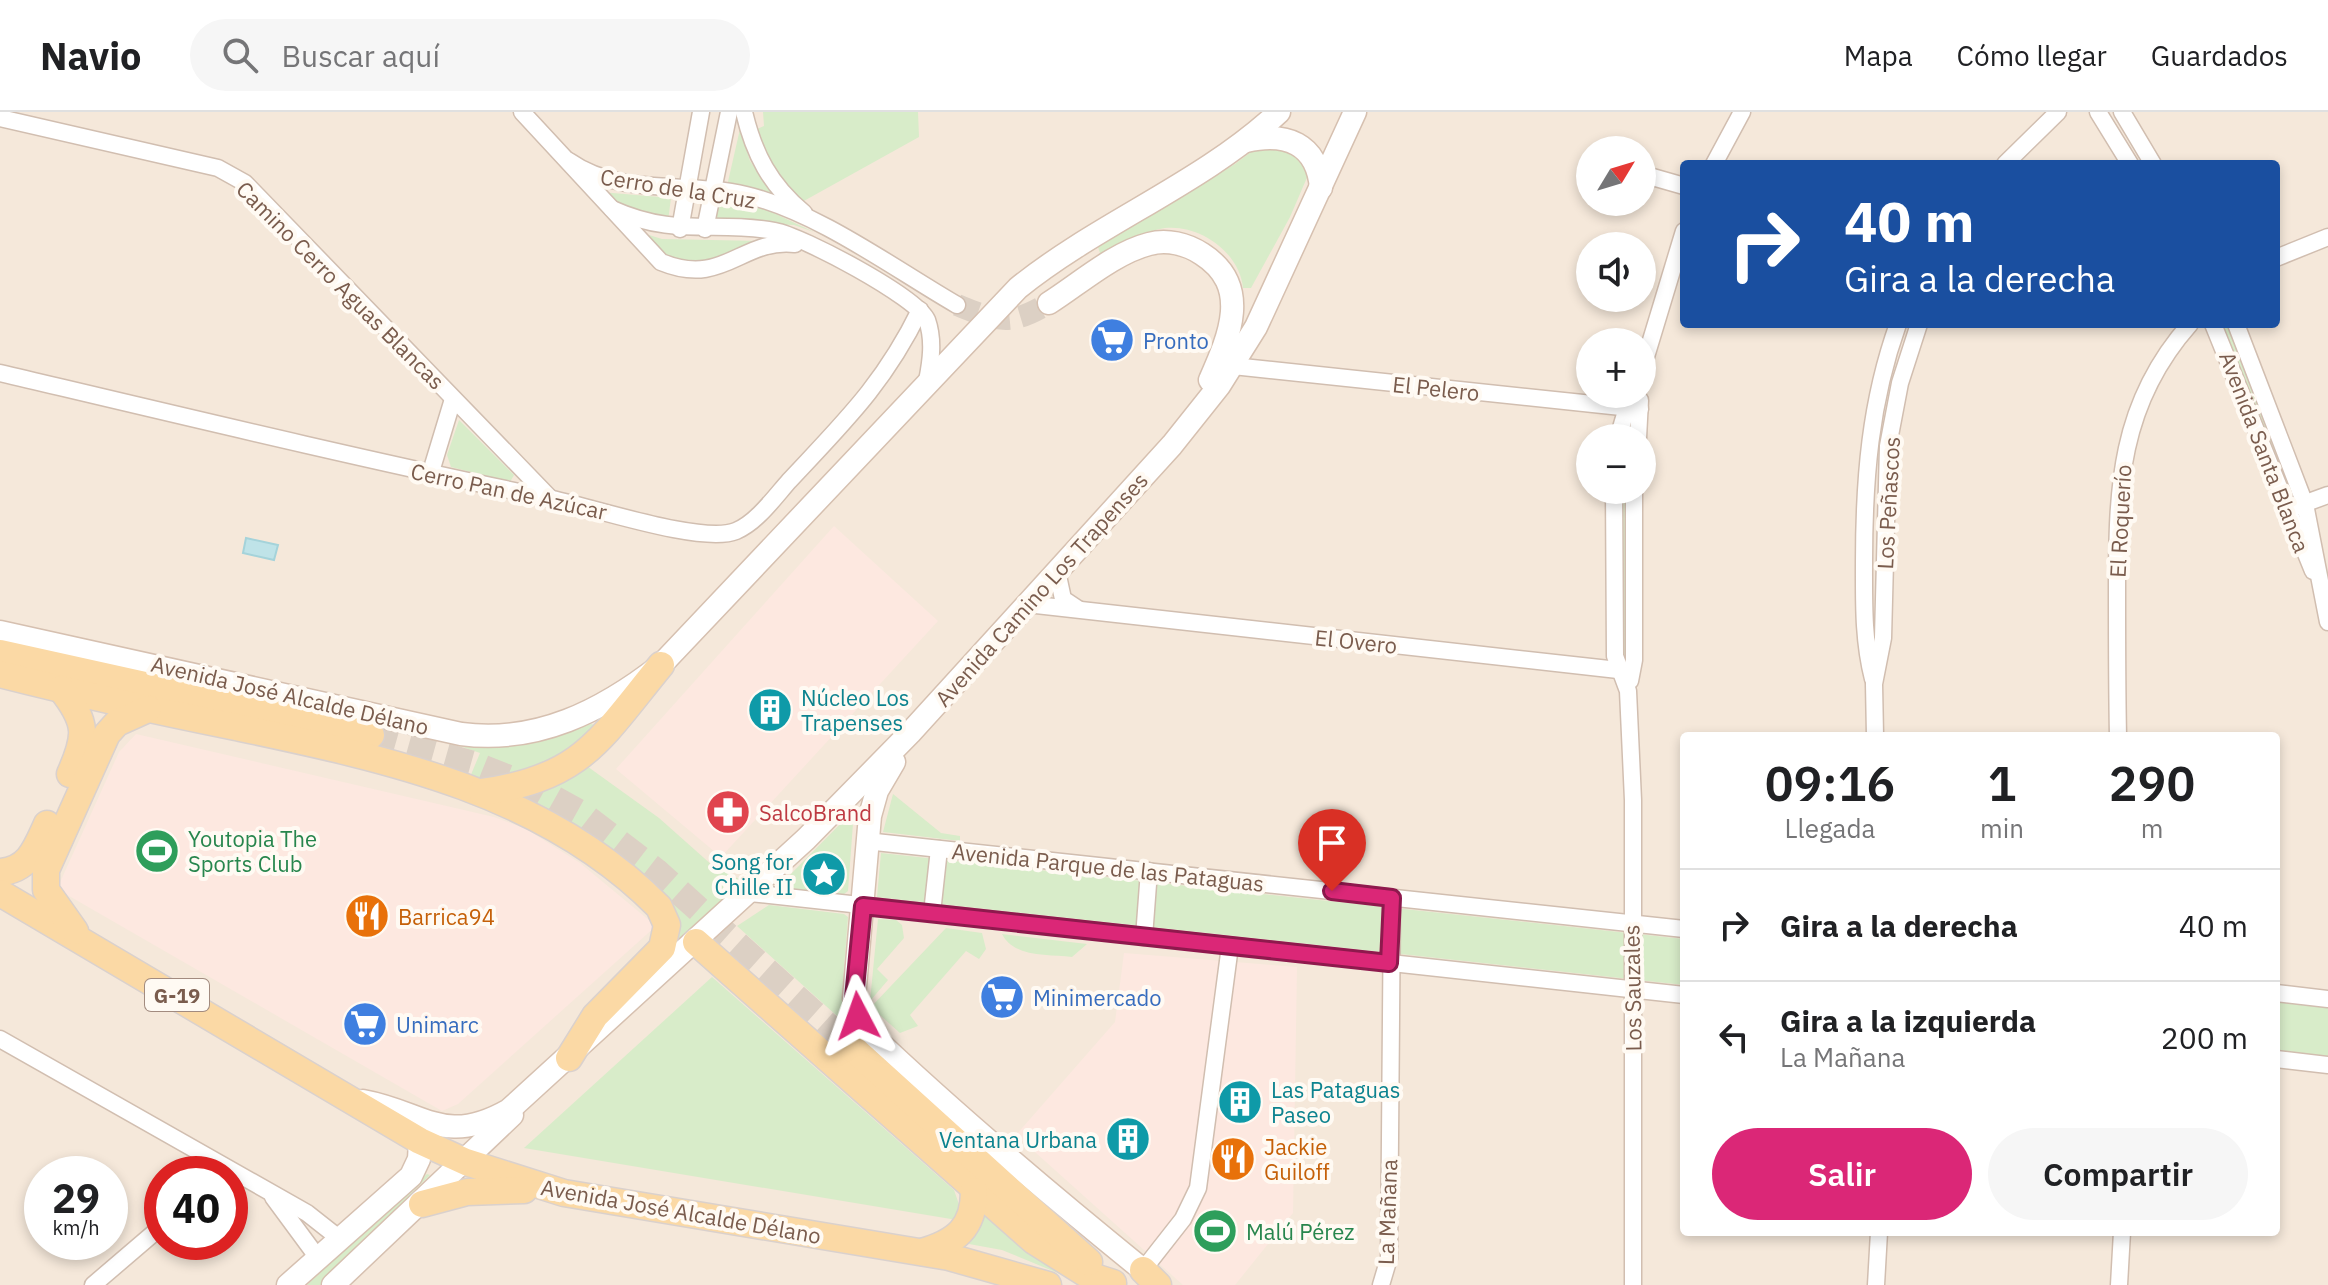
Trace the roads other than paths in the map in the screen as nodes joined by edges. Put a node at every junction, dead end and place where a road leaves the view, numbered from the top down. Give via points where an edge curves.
1 (701, 112) edge
2 (729, 112) edge
3 (744, 112) edge
4 (1279, 112) edge
5 (1355, 112) edge
6 (1742, 112) edge
7 (2058, 112) edge
8 (2098, 112) edge
9 (2122, 112) edge
10 (526, 113) edge
11 (0, 118) edge
12 (1243, 142) junction
13 (1716, 160) edge
14 (2009, 160) edge
15 (2128, 160) edge
16 (2151, 160) edge
17 (569, 161) junction
18 (1656, 178) edge
19 (1680, 185) edge
20 (689, 186) junction
21 (1321, 188) junction
22 (713, 189) junction
23 (612, 209) junction
24 (817, 224) junction
25 (680, 229) junction
26 (705, 229) junction
27 (2328, 237) edge
28 (1680, 244) edge
29 (818, 247) junction
30 (2280, 256) edge
31 (1049, 303) tunnel mouth
32 (957, 305) tunnel mouth
33 (920, 310) junction
34 (1655, 328) edge
35 (1897, 328) edge
36 (1918, 328) edge
37 (2187, 328) edge
38 (2215, 328) edge
39 (2238, 328) edge
40 (1233, 366) junction
41 (0, 373) edge
42 (927, 381) junction
43 (1576, 396) edge
44 (453, 399) junction
45 (1189, 424) junction
46 (430, 475) junction
47 (2328, 495) edge
48 (550, 498) junction
49 (1614, 504) edge
50 (1633, 504) edge
51 (2305, 504) junction
52 (2286, 511) junction
53 (1057, 571) junction
54 (2317, 580) junction
55 (1027, 604) junction
56 (1079, 610) junction
57 (2328, 622) edge
58 (0, 632) edge
59 (0, 653) edge
60 (661, 665) junction
61 (1627, 671) junction
62 (0, 674) edge
63 (1874, 684) junction
64 (61, 689) junction
65 (148, 709) junction
66 (1875, 732) edge
67 (2118, 732) edge
68 (910, 733) junction
69 (371, 735) tunnel mouth
70 (481, 792) junction
71 (866, 841) junction
72 (939, 849) junction
73 (1149, 871) junction
74 (0, 872) edge
75 (0, 893) edge
76 (750, 893) junction
77 (1392, 898) junction
78 (863, 906) junction
79 (932, 913) junction
80 (1632, 924) junction
81 (1680, 929) edge
82 (1144, 937) junction
83 (81, 939) junction
84 (696, 942) junction
85 (1230, 946) junction
86 (1389, 963) junction
87 (1632, 989) junction
88 (2280, 993) edge
89 (1680, 995) edge
90 (2328, 999) edge
91 (0, 1039) edge
92 (847, 1043) tunnel mouth
93 (569, 1058) junction
94 (2280, 1059) edge
95 (2328, 1065) edge
96 (529, 1095) junction
97 (353, 1099) junction
98 (420, 1141) junction
99 (199, 1156) edge
100 (466, 1162) junction
101 (248, 1182) edge
102 (974, 1191) junction
103 (269, 1193) junction
104 (564, 1193) junction
105 (422, 1204) junction
106 (1879, 1236) edge
107 (2122, 1236) edge
108 (340, 1239) junction
109 (144, 1241) edge
110 (918, 1253) junction
111 (318, 1258) junction
112 (1150, 1278) edge
113 (2120, 1283) edge
114 (1114, 1284) edge
115 (93, 1285) edge
116 (288, 1285) edge
117 (333, 1285) edge
118 (1048, 1285) edge
119 (1381, 1285) edge
120 (1633, 1285) edge
121 (1876, 1285) edge

1 - 20 street
2 - 22 street
3 - 24 street via 751,144 769,178
4 - 12 main road
5 - 21 main road, Avenida Camino Los Trapenses / G-19
6 - 13 street
7 - 14 street
8 - 15 street
9 - 16 street
10 - 17 street, Cerro de la Cruz
11 - 44 street, Camino Cerro Aguas Blancas via 232,175
12 - 21 main road via 1281,137 1301,144 1316,164
12 - 42 main road via 1052,261 1018,288
17 - 20 street, Cerro de la Cruz via 614,182
17 - 23 street, Cerro de la Cruz
18 - 19 street
20 - 22 street, Cerro de la Cruz
20 - 25 street
21 - 40 main road, Avenida Camino Los Trapenses / G-19
22 - 24 street, Cerro de la Cruz via 748,195
22 - 26 street
23 - 25 street, Cerro de la Cruz
23 - 29 street, Cerro de la Cruz via 661,262 689,272 719,267 778,243
24 - 32 street, Cerro de la Cruz
25 - 26 street, Cerro de la Cruz
26 - 29 street, Cerro de la Cruz via 773,231
27 - 30 street
28 - 34 street
29 - 33 street, Cerro de la Cruz
31 - 45 main road via 1146,245 1179,244 1208,258 1228,281 1234,309 1224,349
33 - 42 street via 930,334
33 - 48 street, Cerro Pan de Azúcar via 868,397 760,512 735,531 706,535
35 - 63 street, Los Peñascos via 1873,414 1864,485 1864,626
36 - 63 street, Los Peñascos via 1888,446 1883,638
37 - 67 street, El Roquerío via 2147,387 2124,452 2117,511
38 - 52 street, Avenida Santa Blanca
39 - 51 street, Avenida Santa Blanca
40 - 43 street, El Pelero
40 - 45 main road, Avenida Camino Los Trapenses / G-19
41 - 46 street, Cerro Pan de Azúcar
42 - 60 main road
44 - 46 street
44 - 48 street, Camino Cerro Aguas Blancas
45 - 53 main road, Avenida Camino Los Trapenses / G-19
46 - 48 street, Cerro Pan de Azúcar
47 - 51 street
49 - 61 street, Los Sauzales via 1615,656
50 - 61 street, Los Sauzales
51 - 52 street
51 - 54 street, Avenida Santa Blanca
52 - 54 street, Avenida Santa Blanca
53 - 55 main road, Avenida Camino Los Trapenses / G-19
53 - 56 street via 1063,599
54 - 57 street, Avenida Santa Blanca
55 - 56 street, El Overo
55 - 68 main road, Avenida Camino Los Trapenses / G-19
56 - 61 street, El Overo
58 - 60 main road, Avenida José Alcalde Délano via 477,736 510,735 571,721 617,698
59 - 69 main road, Avenida José Alcalde Délano
60 - 70 main road via 581,757 541,781
61 - 80 street, Los Sauzales
62 - 64 main road
63 - 66 street, Los Peñascos
64 - 65 main road
64 - 74 main road via 82,725 83,745 34,854 19,867
65 - 70 main road via 383,758
65 - 83 main road via 117,723 107,734 46,870 46,890
68 - 71 main road via 877,791
68 - 76 main road, Avenida Camino Los Trapenses / G-19
70 - 93 main road via 597,856 649,897 665,917 662,948 595,1016
71 - 72 street, Avenida Parque de las Pataguas
71 - 78 main road
72 - 73 street, Avenida Parque de las Pataguas
72 - 79 street
73 - 77 street, Avenida Parque de las Pataguas
73 - 82 street
75 - 83 main road, Avenida José Alcalde Délano / G-19
76 - 78 street
76 - 84 main road, Avenida Camino Los Trapenses / G-19
77 - 80 street, Avenida Parque de las Pataguas
77 - 86 street, La Mañana
78 - 79 street
78 - 112 main road via 854,998 866,1030 988,1142
79 - 82 street
80 - 81 street, Avenida Parque de las Pataguas
80 - 87 street, Los Sauzales
82 - 85 street
83 - 97 main road, Avenida José Alcalde Délano / G-19
84 - 93 main road, Avenida Camino Los Trapenses / G-19
84 - 102 main road
85 - 86 street
85 - 112 street via 1198,1188
86 - 87 street
86 - 119 street, La Mañana via 1389,1258
87 - 89 street
87 - 120 street, Los Sauzales
88 - 90 street
91 - 99 street
92 - 114 main road
93 - 96 main road, Avenida Camino Los Trapenses / G-19
94 - 95 street
96 - 97 main road, Avenida Camino Los Trapenses / G-19 via 483,1124 453,1128
96 - 100 main road, Avenida Camino Los Trapenses
97 - 98 main road, Avenida José Alcalde Délano
98 - 100 main road, Avenida José Alcalde Délano
98 - 108 main road via 411,1176
100 - 104 main road, Avenida José Alcalde Délano
100 - 105 main road, Avenida Camino Los Trapenses
101 - 103 street
102 - 110 main road via 972,1215 962,1233
102 - 114 main road via 1065,1262
103 - 108 street via 317,1219
103 - 111 street
104 - 105 main road via 487,1189
104 - 110 main road, Avenida José Alcalde Délano
105 - 117 main road, Avenida Camino Los Trapenses
106 - 121 street
107 - 113 street
108 - 111 main road
108 - 117 main road via 347,1258
109 - 115 street
110 - 118 main road, Avenida José Alcalde Délano via 980,1264
111 - 116 main road

